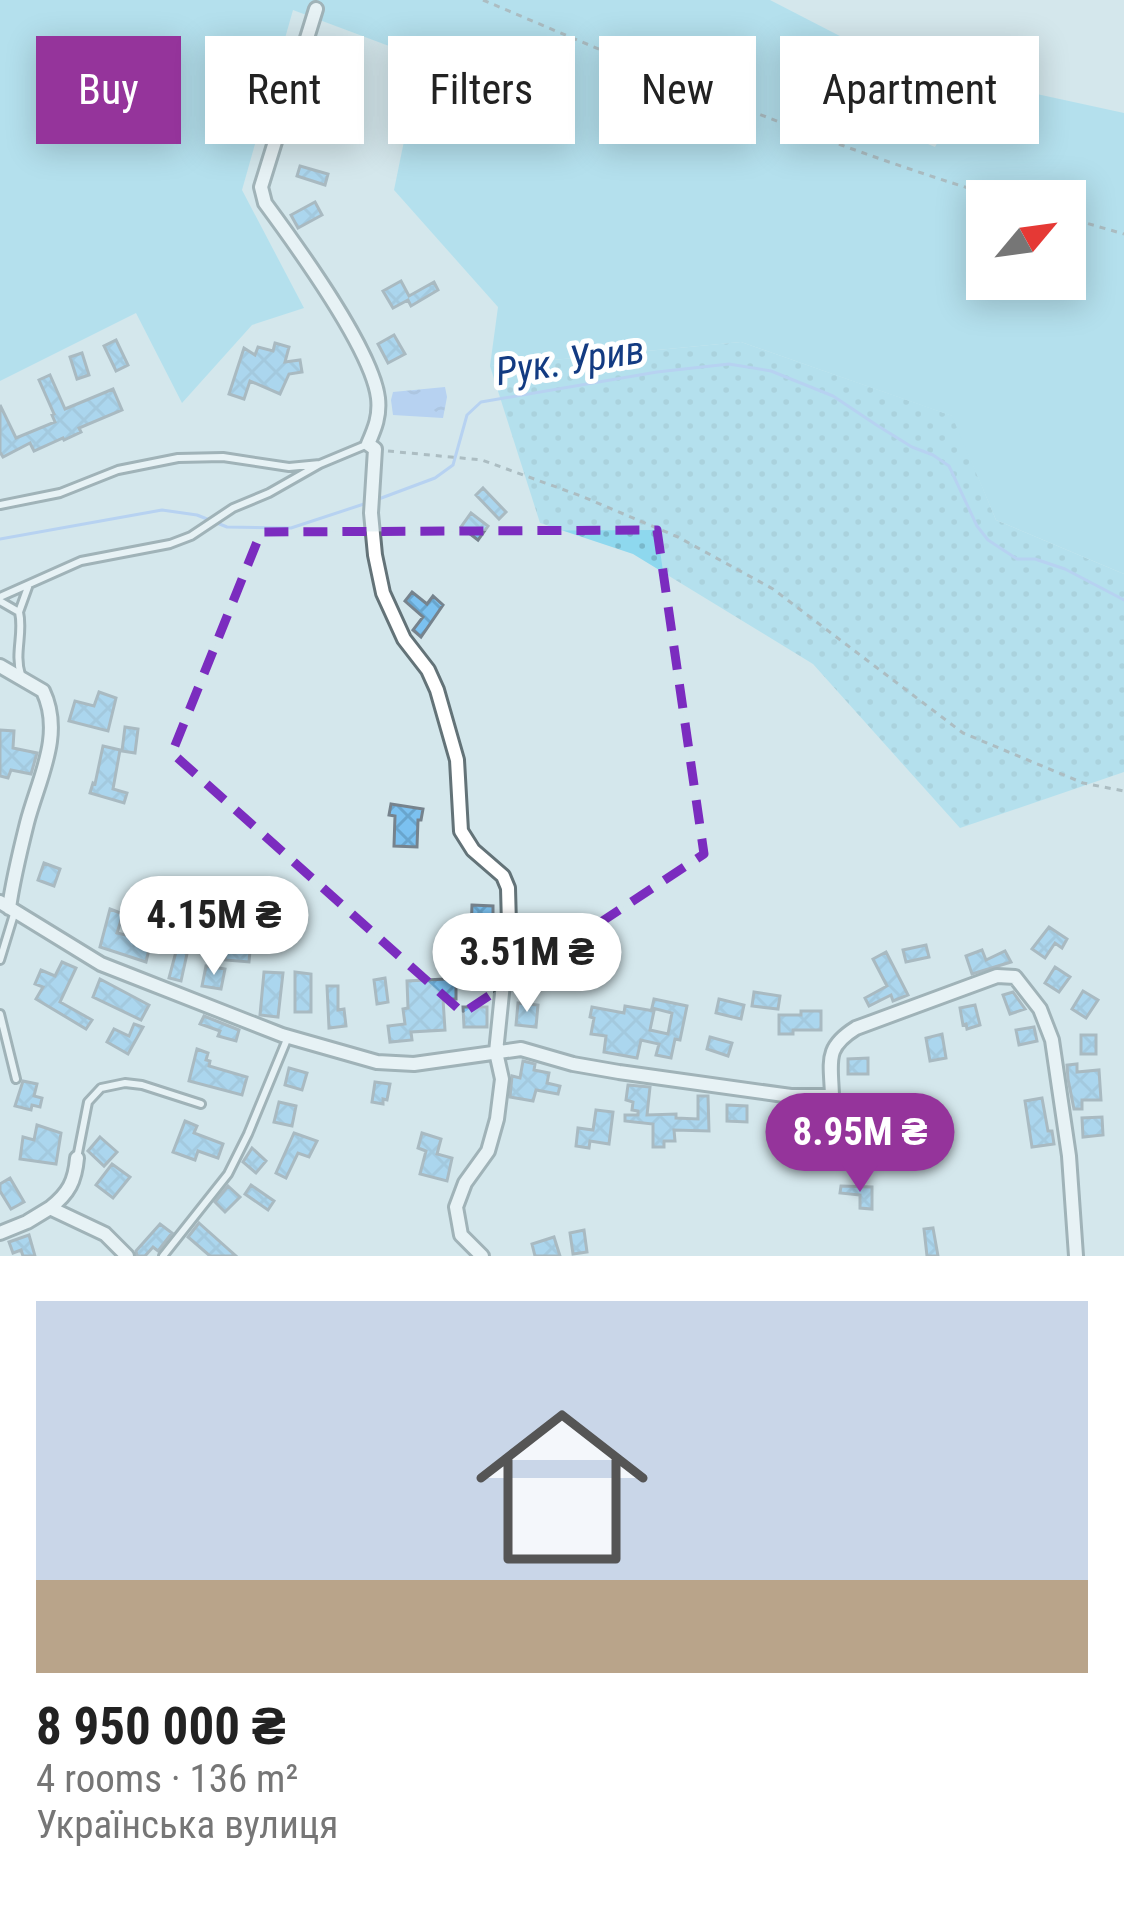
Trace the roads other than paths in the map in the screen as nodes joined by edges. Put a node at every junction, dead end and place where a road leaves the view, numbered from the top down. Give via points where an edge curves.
1 (316, 9) dead end
2 (371, 447) junction
3 (320, 464) junction
4 (0, 506) edge
5 (29, 586) junction
6 (0, 599) edge
7 (19, 612) junction
8 (0, 666) edge
9 (23, 679) junction
10 (8, 907) edge
11 (0, 960) edge
12 (0, 1014) edge
13 (288, 1037) junction
14 (496, 1052) junction
15 (16, 1079) dead end
16 (201, 1104) dead end
17 (77, 1157) joint
18 (50, 1208) junction
19 (0, 1233) edge
20 (127, 1256) edge
21 (163, 1256) edge
22 (482, 1256) edge
23 (1076, 1256) edge

1 - 2 street via 261,187 371,371 378,422
2 - 3 lane
2 - 14 street via 383,592 428,670 447,725 461,831 508,888
3 - 4 lane via 178,458
3 - 5 lane via 170,544 81,561
5 - 6 lane
5 - 7 lane
6 - 7 lane
7 - 9 lane
8 - 9 street
9 - 10 street via 47,698 50,739
10 - 11 lane
10 - 13 street via 100,964
12 - 15 lane
13 - 14 street via 377,1062
13 - 21 lane via 228,1174
14 - 22 street via 497,1119 455,1207 461,1235
14 - 23 street via 521,1049 619,1072 832,1096 830,1056 838,1039 997,976 1015,977 1052,1040
16 - 17 lane via 142,1085 101,1088 88,1102
17 - 18 street via 75,1181
18 - 19 street
18 - 20 street via 105,1234

